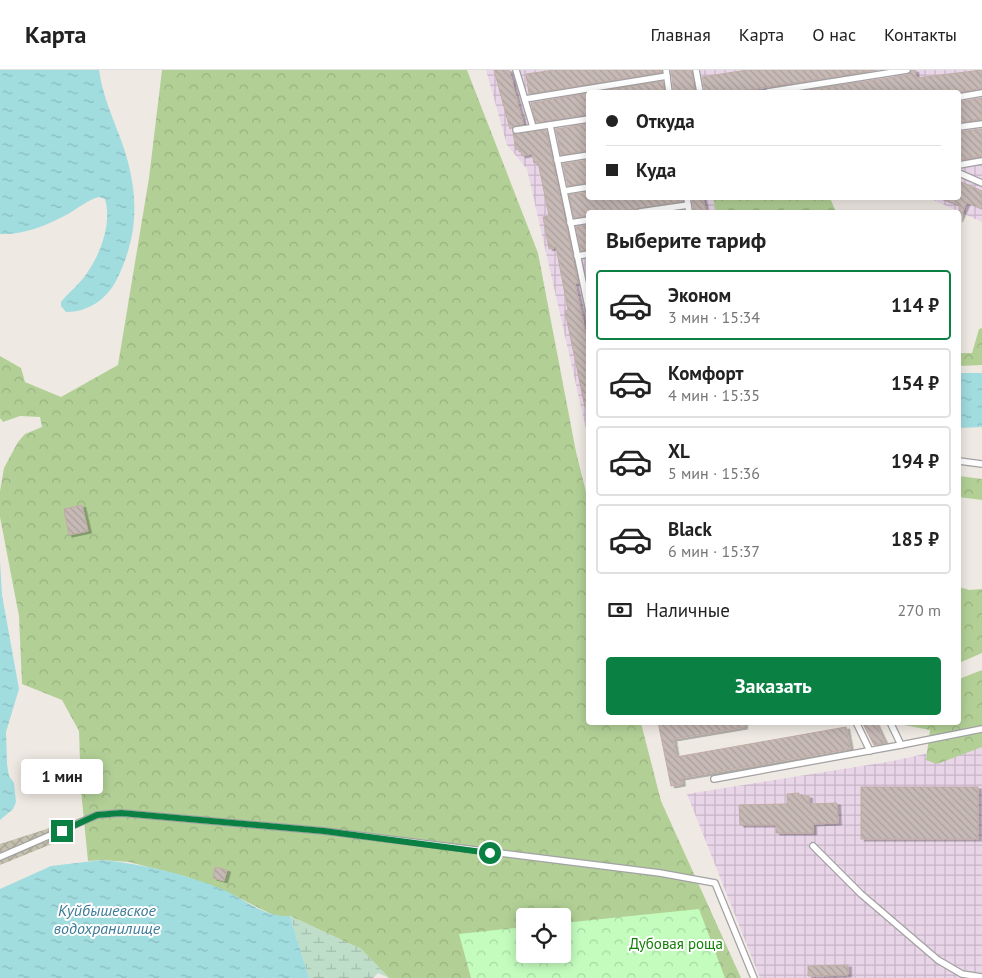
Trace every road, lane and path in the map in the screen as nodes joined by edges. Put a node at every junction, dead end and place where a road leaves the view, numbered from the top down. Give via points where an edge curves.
1 (516, 70) edge
2 (699, 70) edge
3 (907, 70) edge
4 (666, 73) edge
5 (669, 90) edge
6 (700, 90) edge
7 (781, 90) edge
8 (982, 93) edge
9 (961, 97) edge
10 (525, 99) junction
11 (586, 119) edge
12 (982, 124) edge
13 (550, 125) junction
14 (961, 127) edge
15 (533, 128) junction
16 (516, 130) dead end
17 (586, 155) edge
18 (557, 160) junction
19 (982, 161) edge
20 (961, 166) edge
21 (961, 174) edge
22 (982, 183) edge
23 (586, 187) edge
24 (564, 191) junction
25 (687, 200) edge
26 (688, 205) junction
27 (654, 210) edge
28 (689, 210) edge
29 (586, 220) edge
30 (570, 223) junction
31 (586, 254) edge
32 (577, 256) junction
33 (586, 286) edge
34 (961, 462) edge
35 (982, 464) edge
36 (857, 725) edge
37 (891, 725) edge
38 (982, 729) edge
39 (901, 745) junction
40 (870, 751) junction
41 (714, 779) dead end
42 (813, 846) dead end
43 (0, 857) edge
44 (982, 977) edge
45 (754, 978) edge

1 - 10 lane
2 - 6 lane
3 - 7 lane
4 - 5 lane
4 - 10 lane
8 - 9 lane
10 - 15 lane
11 - 13 lane
12 - 14 lane
13 - 15 lane
13 - 18 lane
15 - 16 lane
17 - 18 lane
18 - 24 lane
19 - 20 lane
21 - 22 lane
23 - 24 lane
24 - 30 lane
25 - 26 lane
26 - 27 lane
26 - 28 lane
29 - 30 lane
30 - 32 lane
31 - 32 lane
32 - 33 lane
34 - 35 lane
36 - 40 lane
37 - 39 lane
38 - 39 lane
39 - 40 lane
40 - 41 lane
42 - 44 lane via 861,894 938,960 962,974
43 - 45 lane via 97,815 121,813 324,831 660,874 715,883

